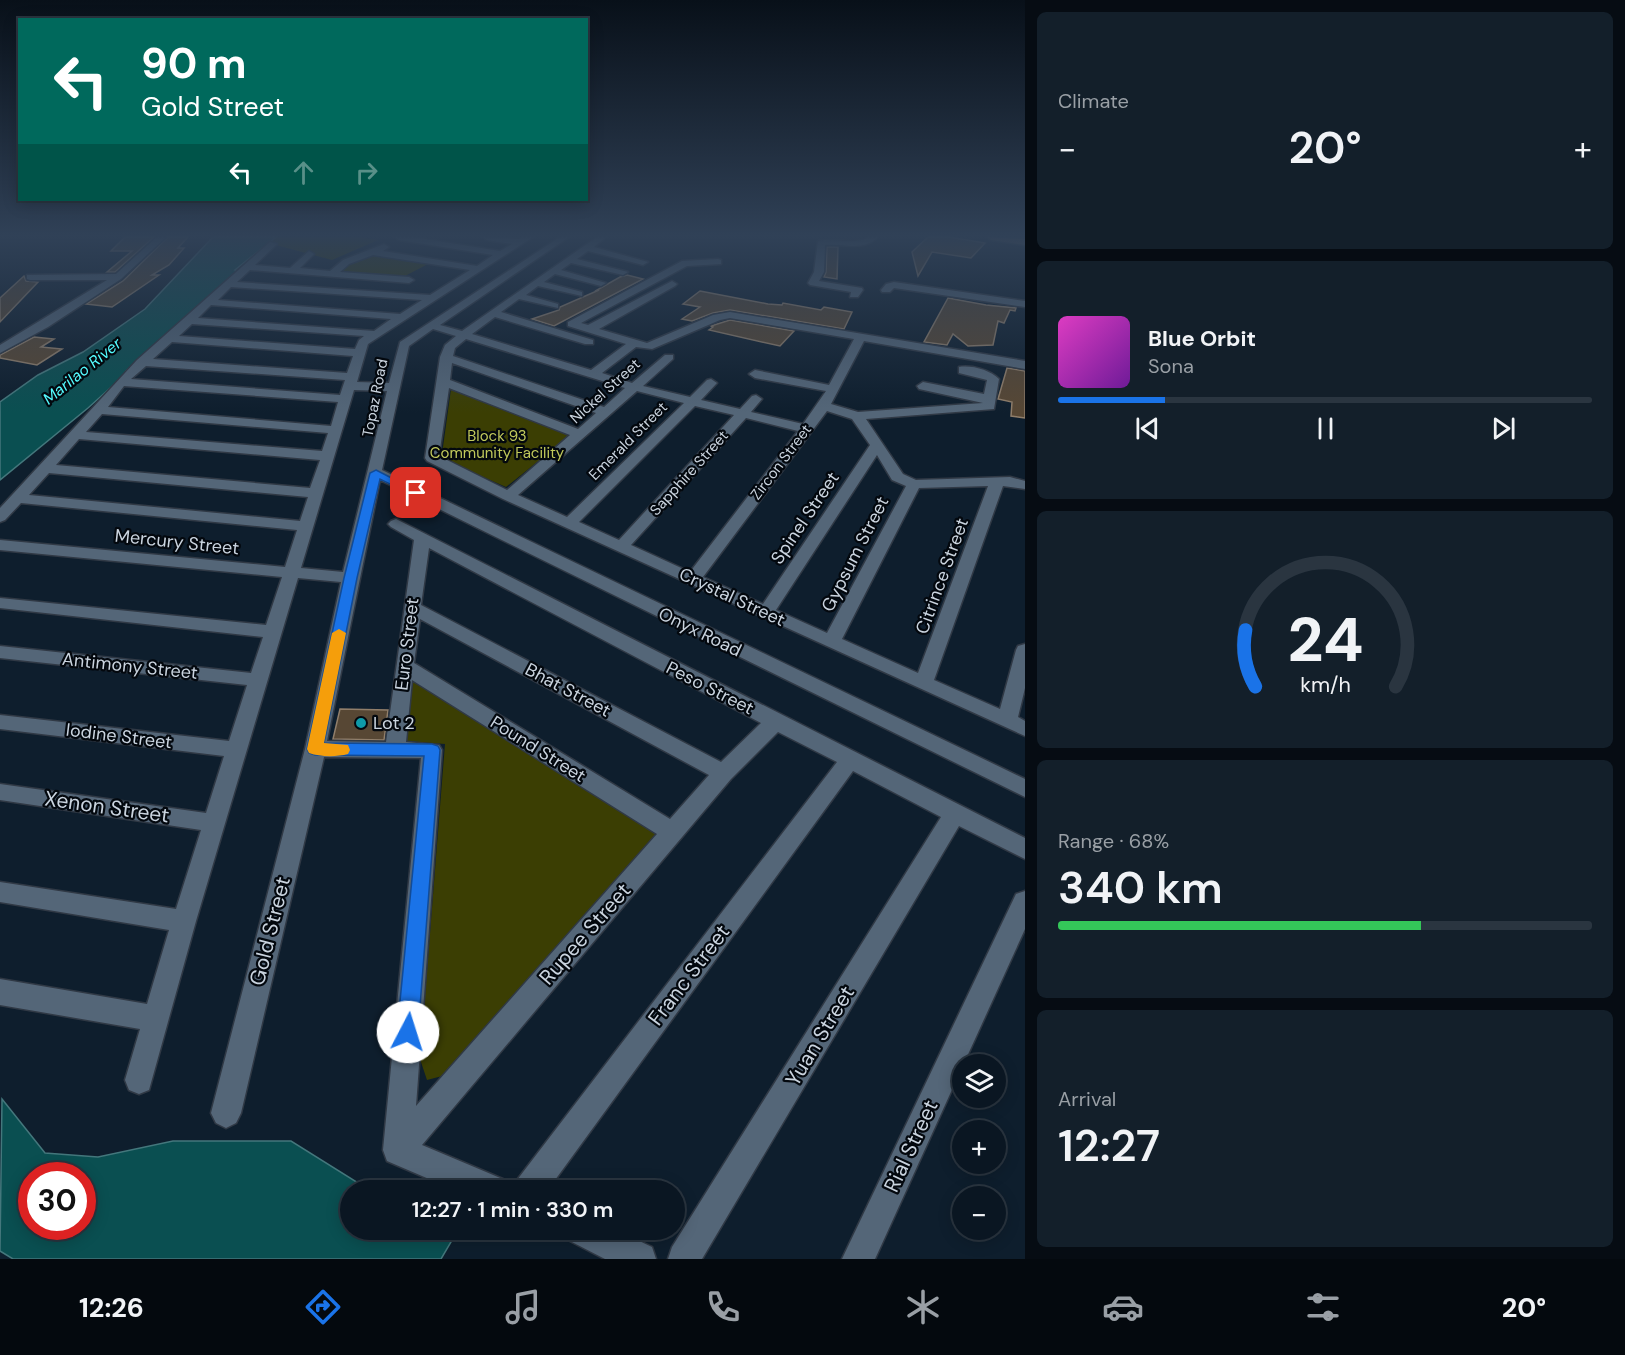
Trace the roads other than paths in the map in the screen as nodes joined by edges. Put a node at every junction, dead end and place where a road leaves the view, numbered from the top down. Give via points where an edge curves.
1 (89, 296) edge
2 (215, 296) edge
3 (384, 296) edge
4 (388, 296) joint
5 (434, 296) edge
6 (476, 296) edge
7 (519, 296) joint
8 (622, 296) edge
9 (650, 296) edge
10 (968, 296) edge
11 (430, 298) junction
12 (208, 302) junction
13 (1025, 304) edge
14 (554, 306) dead end
15 (493, 313) junction
16 (402, 317) junction
17 (187, 320) junction
18 (430, 325) junction
19 (590, 329) junction
20 (376, 334) junction
21 (467, 335) junction
22 (167, 338) junction
23 (859, 340) dead end
24 (0, 350) edge
25 (360, 353) junction
26 (446, 357) junction
27 (669, 357) dead end
28 (141, 362) junction
29 (1025, 364) edge
30 (963, 370) dead end
31 (593, 374) junction
32 (754, 374) dead end
33 (351, 381) junction
34 (442, 381) junction
35 (121, 382) junction
36 (711, 383) dead end
37 (922, 386) dead end
38 (395, 387) junction
39 (634, 387) junction
40 (833, 389) junction
41 (346, 399) junction
42 (756, 399) dead end
43 (989, 399) junction
44 (693, 401) junction
45 (824, 406) junction
46 (99, 410) junction
47 (606, 412) junction
48 (743, 414) junction
49 (857, 416) junction
50 (806, 429) junction
51 (335, 430) junction
52 (75, 435) junction
53 (581, 435) junction
54 (877, 445) junction
55 (327, 456) junction
56 (46, 468) junction
57 (376, 473) junction
58 (997, 482) junction
59 (914, 484) junction
60 (1025, 485) edge
61 (315, 494) junction
62 (508, 496) junction
63 (18, 498) junction
64 (0, 517) edge
65 (569, 523) junction
66 (396, 524) dead end
67 (306, 526) junction
68 (422, 539) junction
69 (0, 544) edge
70 (621, 547) junction
71 (292, 573) junction
72 (350, 578) junction
73 (693, 579) junction
74 (0, 603) edge
75 (413, 608) junction
76 (766, 612) junction
77 (274, 632) junction
78 (831, 643) junction
79 (1025, 650) edge
80 (0, 652) edge
81 (404, 666) junction
82 (260, 680) junction
83 (923, 684) junction
84 (776, 721) junction
85 (1007, 721) junction
86 (0, 722) edge
87 (1025, 729) edge
88 (315, 749) junction
89 (238, 750) junction
90 (395, 750) junction
91 (850, 760) junction
92 (723, 773) junction
93 (1025, 789) edge
94 (0, 792) edge
95 (955, 814) junction
96 (214, 822) junction
97 (673, 832) junction
98 (1025, 849) edge
99 (0, 892) edge
100 (1025, 902) edge
101 (184, 921) junction
102 (0, 992) edge
103 (158, 1019) junction
104 (139, 1080) dead end
105 (226, 1113) dead end
106 (398, 1150) junction
107 (468, 1180) edge
108 (536, 1180) edge
109 (599, 1240) edge
110 (629, 1256) edge
111 (684, 1259) edge
112 (858, 1259) edge

1 - 24 street
2 - 12 street
3 - 4 street
4 - 11 street
5 - 11 street
6 - 18 street, Topaz Road
7 - 14 street
7 - 15 street
8 - 19 street via 572,322
9 - 19 street
10 - 13 street
11 - 16 street
12 - 16 street
12 - 17 street
15 - 21 street
15 - 31 street via 616,348
16 - 20 street
17 - 20 street
17 - 22 street
18 - 21 street
18 - 38 street, Topaz Road via 404,344
19 - 29 street via 648,347 730,315
20 - 25 street via 363,342
21 - 26 street via 449,347
21 - 31 street
22 - 25 street
22 - 28 street
23 - 40 street, Zircon Street
25 - 33 street
26 - 34 street
26 - 47 street
27 - 39 street, Nickel Street
28 - 33 street
28 - 35 street
30 - 43 street via 993,379
31 - 39 street
32 - 40 street
33 - 38 street
33 - 41 street
34 - 53 street
34 - 62 street, Crystal Street via 432,458
35 - 41 street
35 - 46 street
36 - 44 street, Emerald Street
37 - 43 street
38 - 57 street, Topaz Road
39 - 44 street
39 - 47 street, Nickel Street
40 - 45 street, Zircon Street
41 - 51 street
42 - 48 street, Sapphire Street
43 - 49 street via 989,406
44 - 48 street
44 - 65 street, Emerald Street
45 - 49 street
45 - 50 street, Zircon Street
46 - 51 street
46 - 52 street
47 - 53 street, Nickel Street
48 - 50 street
48 - 70 street, Sapphire Street
49 - 54 street
50 - 73 street, Zircon Street
51 - 55 street
52 - 55 street
52 - 56 street
53 - 62 street, Nickel Street
54 - 59 street via 897,477
54 - 76 street, Spinel Street
55 - 61 street
56 - 61 street
56 - 63 street
57 - 72 street, Topaz Road
57 - 93 street, Onyx Road
58 - 59 street
58 - 60 street
58 - 83 street, Citrince Street
59 - 78 street, Gypsum Street
61 - 67 street
62 - 65 street, Crystal Street
63 - 64 street
63 - 67 street
65 - 70 street, Crystal Street
66 - 68 street, Peso Street
67 - 71 street
68 - 75 street, Euro Street
68 - 84 street, Peso Street
69 - 71 street, Mercury Street
70 - 73 street, Crystal Street
71 - 72 street, Mercury Street
71 - 77 street
72 - 88 street, Gold Street
73 - 76 street, Crystal Street
74 - 77 street
75 - 81 street, Euro Street
75 - 92 street, Bhat Street
76 - 78 street, Crystal Street
77 - 82 street
78 - 83 street, Crystal Street
79 - 85 street
80 - 82 street, Antimony Street
81 - 90 street, Euro Street
81 - 97 street, Pound Street
82 - 89 street
83 - 85 street, Crystal Street
84 - 91 street, Peso Street
84 - 92 street, Rupee Street
85 - 87 street, Crystal Street
86 - 89 street, Iodine Street
88 - 90 street
88 - 105 street, Gold Street
89 - 96 street
90 - 106 street via 432,750
91 - 95 street, Peso Street
91 - 108 street, Franc Street
92 - 97 street, Rupee Street
94 - 96 street, Xenon Street
95 - 98 street, Peso Street
95 - 111 street, Yuan Street
96 - 101 street
97 - 106 street, Rupee Street
99 - 101 street
100 - 112 street, Rial Street
101 - 103 street
102 - 103 street
103 - 104 street
106 - 107 street
109 - 110 street

